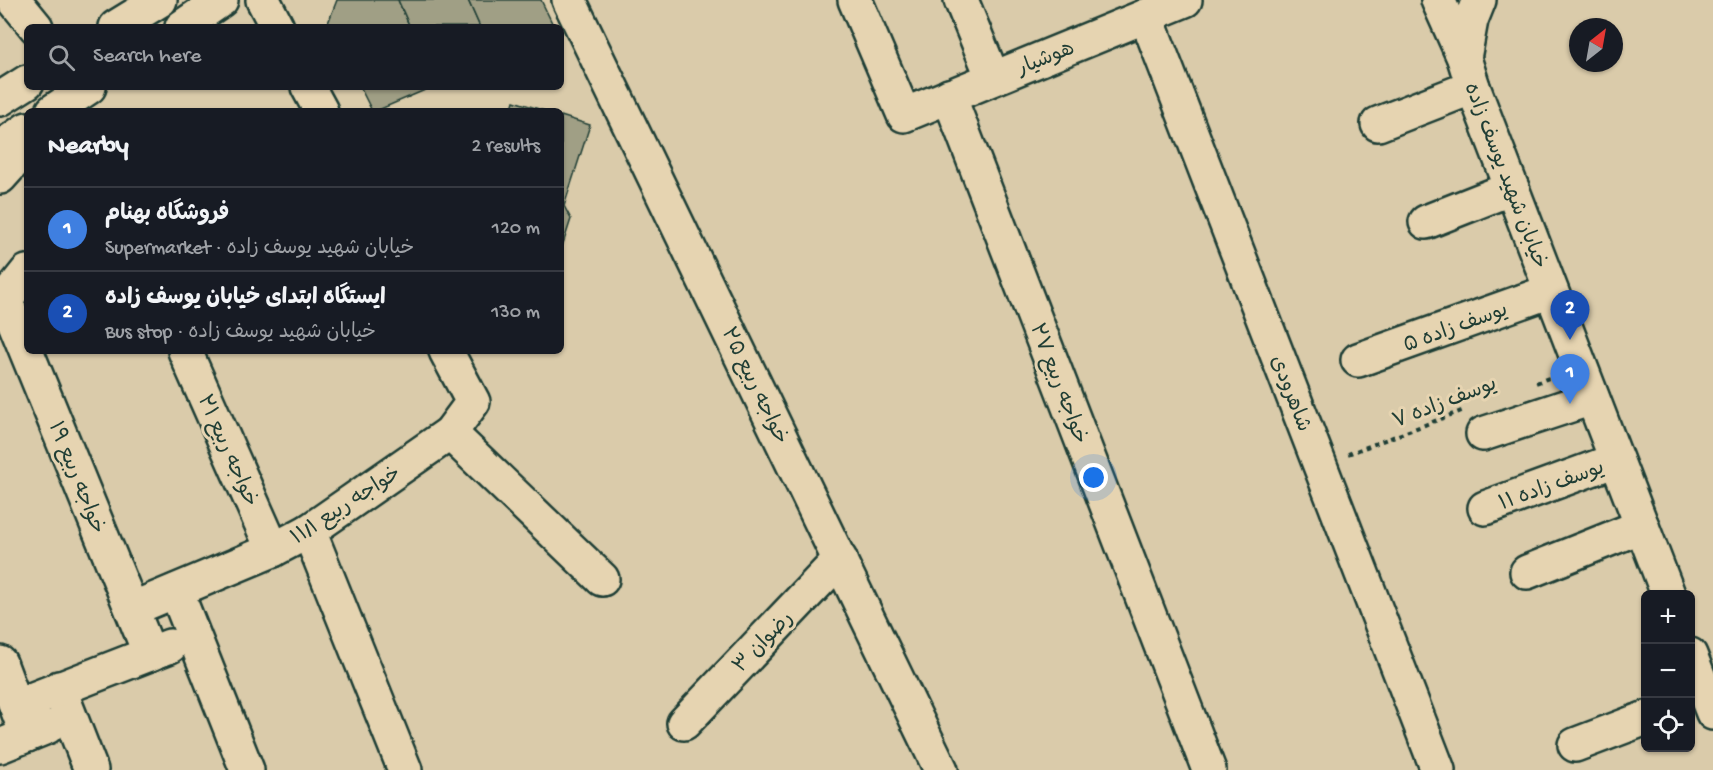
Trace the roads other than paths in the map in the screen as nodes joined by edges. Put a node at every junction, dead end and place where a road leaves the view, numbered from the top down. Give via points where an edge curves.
1 (14, 0) edge
2 (160, 0) edge
3 (221, 0) edge
4 (263, 0) edge
5 (569, 0) edge
6 (855, 0) edge
7 (961, 0) edge
8 (1185, 0) edge
9 (1438, 0) edge
10 (1479, 0) edge
11 (1146, 16) junction
12 (34, 24) edge
13 (121, 24) edge
14 (186, 24) edge
15 (275, 24) edge
16 (1469, 72) junction
17 (993, 78) junction
18 (24, 84) edge
19 (310, 90) edge
20 (949, 96) junction
21 (0, 99) edge
22 (319, 108) edge
23 (1378, 124) dead end
24 (24, 131) edge
25 (0, 148) edge
26 (24, 150) edge
27 (0, 177) edge
28 (1512, 188) junction
29 (1426, 222) dead end
30 (24, 276) edge
31 (1551, 291) junction
32 (3, 303) edge
33 (24, 353) edge
34 (24, 354) edge
35 (186, 354) edge
36 (448, 354) edge
37 (1358, 360) dead end
38 (1592, 398) junction
39 (1477, 421) road end
40 (450, 434) junction
41 (1616, 460) junction
42 (1485, 508) dead end
43 (1641, 526) junction
44 (309, 531) junction
45 (273, 550) junction
46 (840, 559) junction
47 (1527, 572) dead end
48 (602, 579) dead end
49 (1666, 590) edge
50 (176, 591) junction
51 (132, 609) junction
52 (192, 636) junction
53 (150, 654) junction
54 (0, 663) edge
55 (1695, 668) edge
56 (1706, 700) edge
57 (65, 703) junction
58 (1641, 720) edge
59 (684, 723) dead end
60 (15, 729) edge
61 (1575, 746) dead end
62 (92, 770) edge
63 (247, 770) edge
64 (405, 770) edge
65 (941, 770) edge
66 (1209, 770) edge
67 (1438, 770) edge

1 - 12 street
2 - 13 street
3 - 14 street
4 - 15 street
5 - 46 street, خواجه ربیع ۲۵
6 - 20 street, هوشیار via 904,115
7 - 17 street
8 - 11 street, هوشیار
9 - 16 street, خیابان شهید یوسف زاده
10 - 16 street via 1471,20
11 - 17 street, هوشیار
11 - 67 street, شاهرودی
16 - 23 street
16 - 28 street, خیابان شهید یوسف زاده
17 - 20 street, هوشیار
18 - 21 street
19 - 22 street
20 - 66 street, خواجه ربیع ۲۷
24 - 25 street
26 - 27 street
28 - 29 street
28 - 31 street, خیابان شهید یوسف زاده
30 - 32 street
31 - 37 street, یوسف زاده ۵
31 - 38 street, خیابان شهید یوسف زاده
32 - 33 street, خواجه ربیع ۱۹
34 - 51 street, خواجه ربیع ۱۹
35 - 45 street, خواجه ربیع ۲۱
36 - 40 street, خواجه ربیع ۱۱/۱ via 473,402
38 - 39 street
38 - 41 street, خیابان شهید یوسف زاده
40 - 44 street, خواجه ربیع ۱۱/۱
40 - 48 street
41 - 42 street, یوسف زاده ۱۱
41 - 43 street, خیابان شهید یوسف زاده
43 - 47 street
43 - 49 street, خیابان شهید یوسف زاده
44 - 45 street, خواجه ربیع ۱۱/۱
44 - 64 street
45 - 50 street, خواجه ربیع ۱۱/۱
46 - 59 street, رضوان ۳
46 - 65 street, خواجه ربیع ۲۵
50 - 51 street, خواجه ربیع ۱۱/۱
50 - 52 street
51 - 53 street, خواجه ربیع ۱۹
52 - 53 street
52 - 63 street
53 - 57 street
54 - 60 street
55 - 56 street
57 - 60 street
57 - 62 street
58 - 61 street

